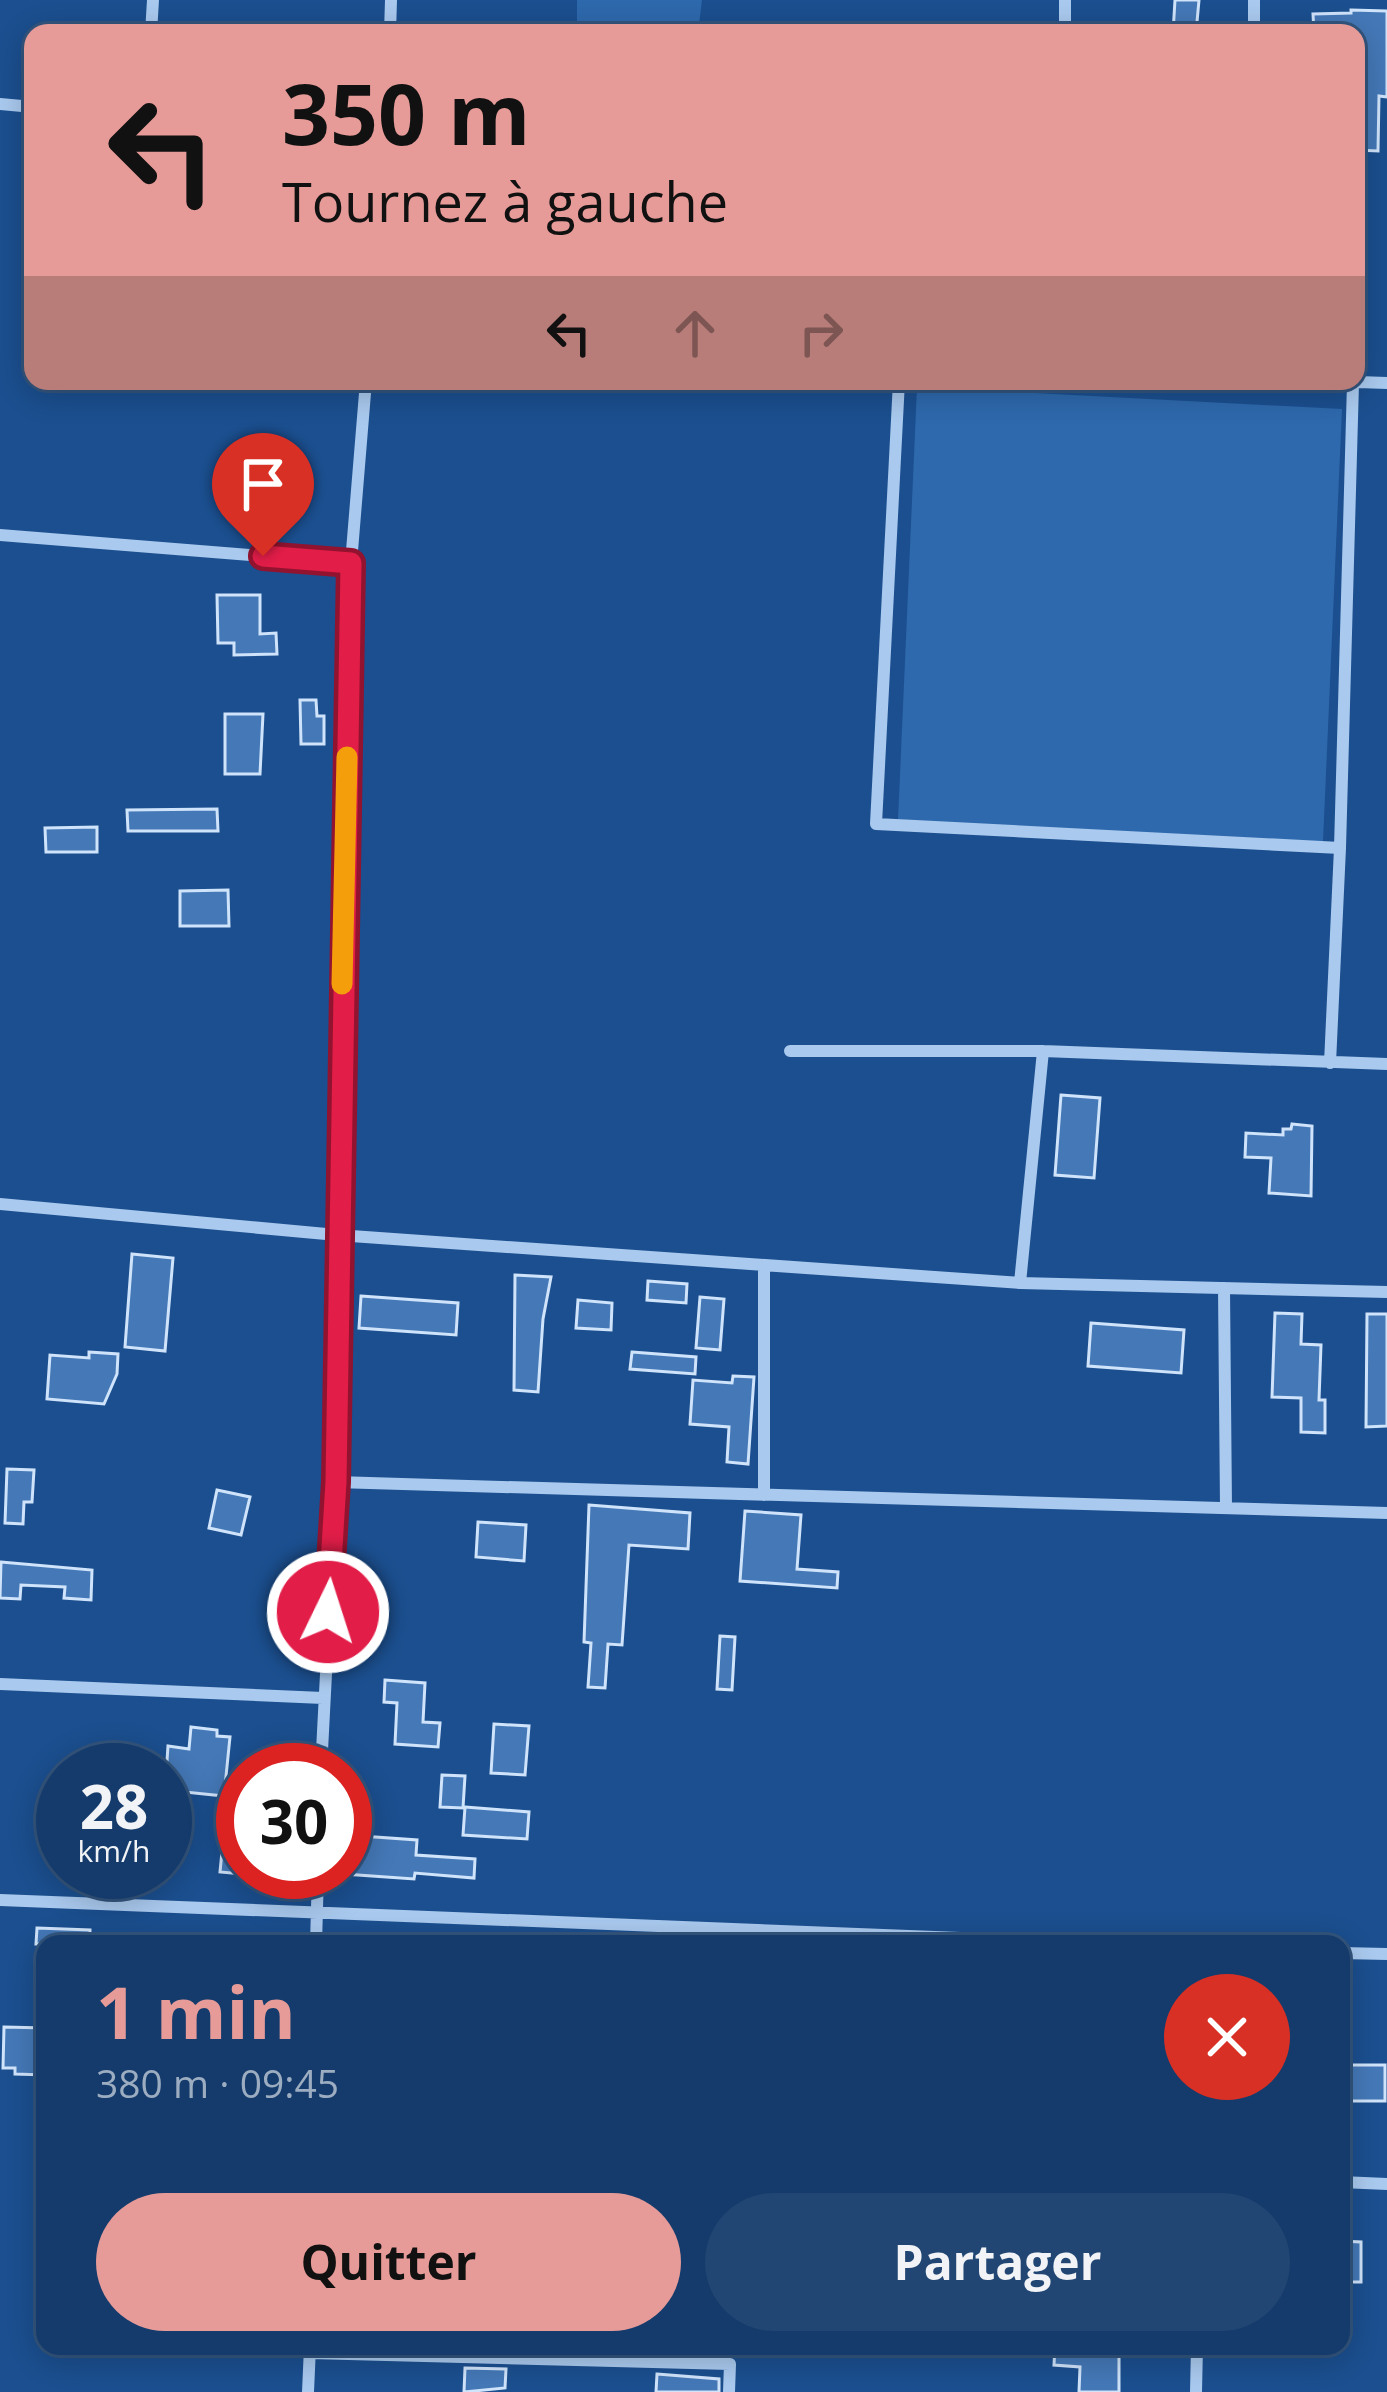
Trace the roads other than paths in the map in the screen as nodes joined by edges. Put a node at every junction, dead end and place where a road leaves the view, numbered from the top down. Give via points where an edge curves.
1 (365, 390) edge
2 (898, 390) edge
3 (1353, 390) edge
4 (0, 535) edge
5 (351, 563) junction
6 (1340, 848) junction
7 (790, 1052) dead end
8 (1043, 1052) junction
9 (1330, 1064) junction
10 (1387, 1064) edge
11 (0, 1204) edge
12 (337, 1235) junction
13 (764, 1266) junction
14 (1020, 1283) junction
15 (1224, 1288) junction
16 (1387, 1292) edge
17 (336, 1482) junction
18 (764, 1495) junction
19 (1226, 1508) junction
20 (1387, 1513) edge
21 (0, 1684) edge
22 (323, 1698) junction
23 (322, 1743) edge
24 (317, 1899) edge
25 (0, 1900) edge
26 (316, 1914) junction
27 (316, 1935) edge
28 (873, 1935) edge
29 (1350, 1953) edge
30 (1387, 1954) edge
31 (1350, 2182) edge
32 (1387, 2184) edge
33 (310, 2355) edge
34 (478, 2355) edge
35 (1197, 2355) edge
36 (308, 2392) edge
37 (729, 2392) edge
38 (1196, 2392) edge

1 - 5 street
2 - 6 street via 876,824
3 - 6 street
4 - 5 street
5 - 12 street
6 - 9 street
7 - 8 street
8 - 9 street
8 - 14 street
9 - 10 street
11 - 12 street
12 - 13 street
12 - 17 street
13 - 14 street
13 - 18 street
14 - 15 street
15 - 16 street
15 - 19 street
17 - 18 street
17 - 22 street
18 - 19 street
19 - 20 street
21 - 22 street
22 - 23 street
24 - 26 street
25 - 26 street
26 - 27 street
26 - 28 street
29 - 30 street
31 - 32 street
33 - 36 street
34 - 37 street via 730,2364
35 - 38 street

